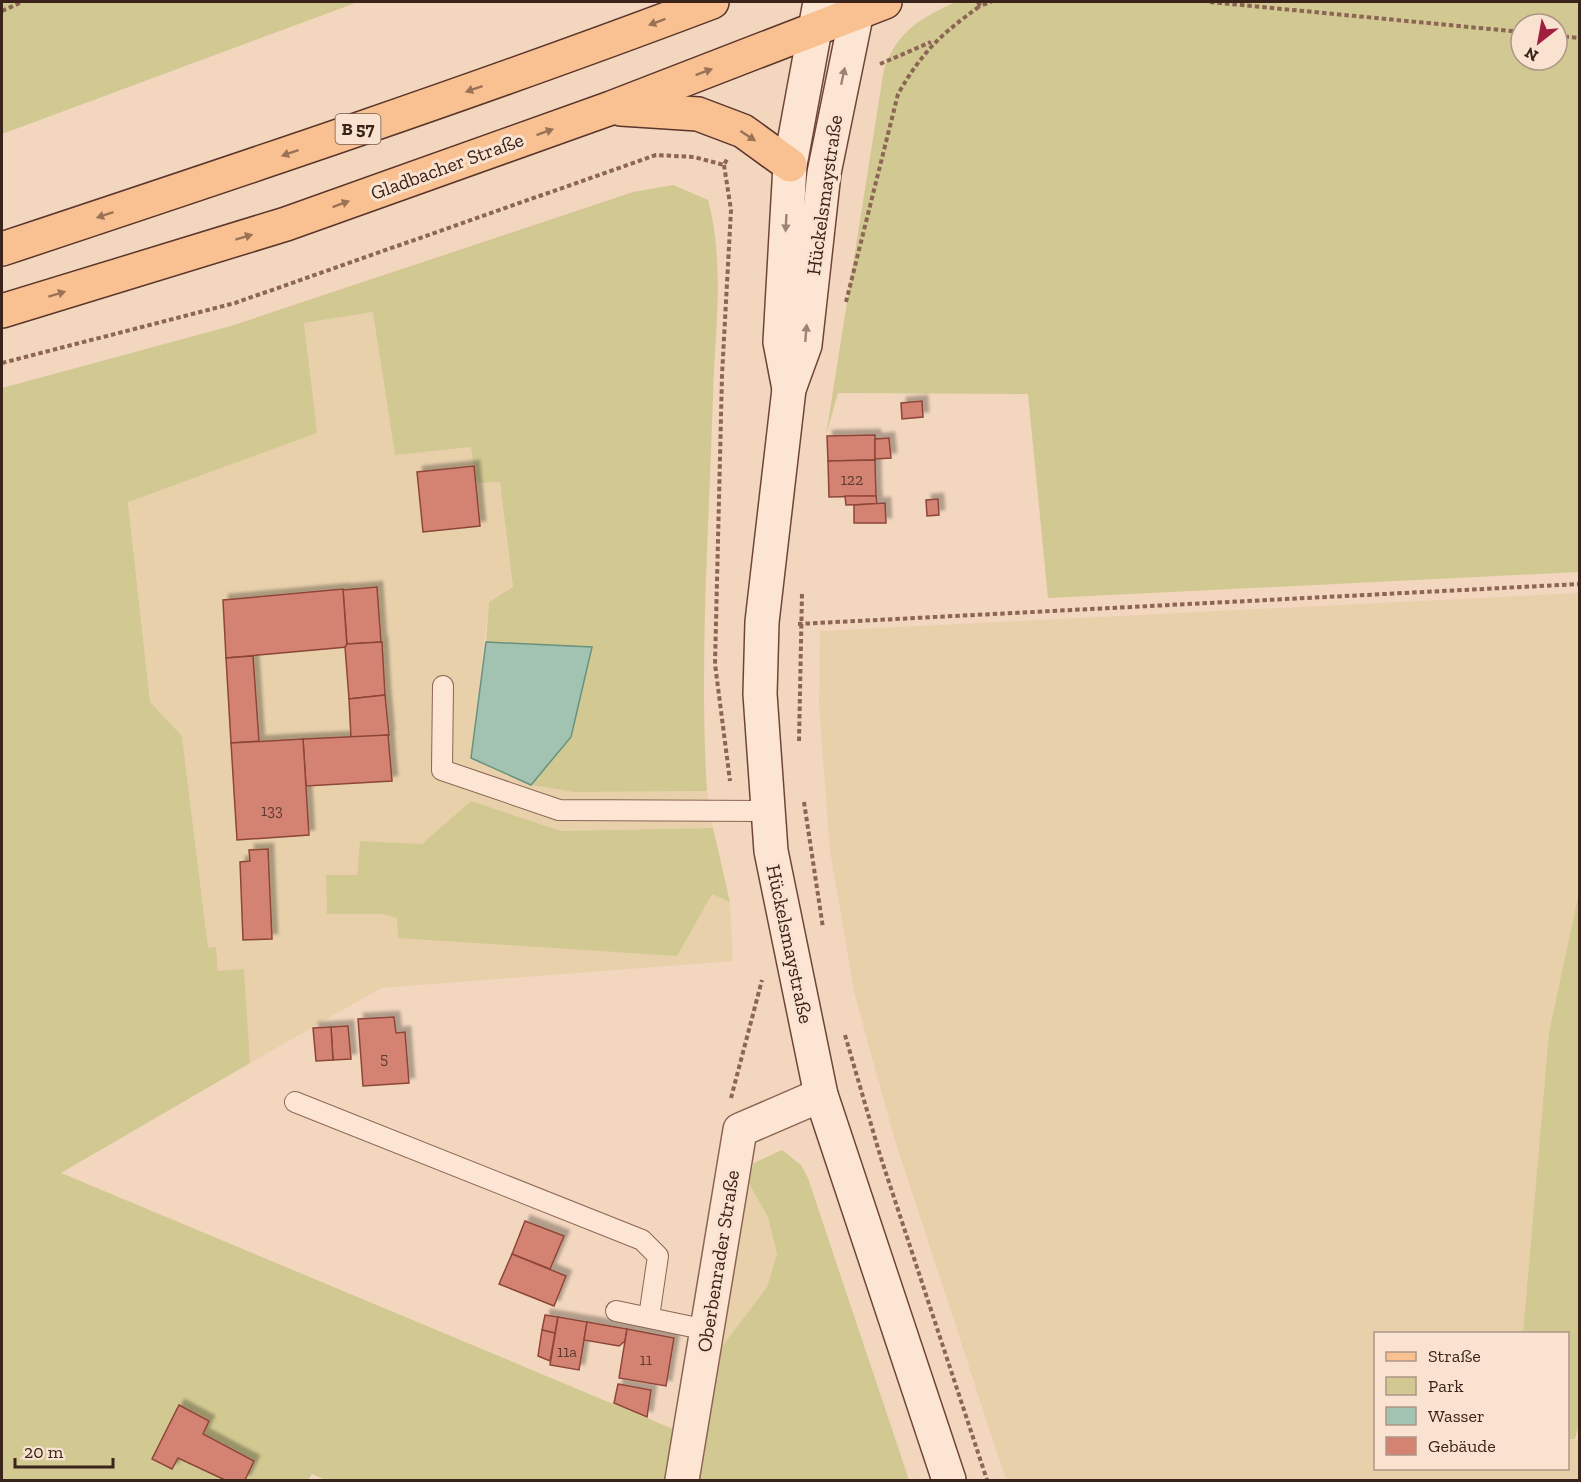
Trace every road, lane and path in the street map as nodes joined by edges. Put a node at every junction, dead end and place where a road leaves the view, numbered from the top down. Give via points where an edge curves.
1 (22, 2) edge
2 (712, 2) edge
3 (991, 2) edge
4 (1210, 2) edge
5 (979, 4) edge
6 (867, 5) edge
7 (2, 10) edge
8 (817, 15) edge
9 (1509, 31) edge
10 (610, 108) junction
11 (789, 165) junction
12 (592, 175) dead end
13 (2, 249) edge
14 (2, 311) edge
15 (843, 312) dead end
16 (2, 363) edge
17 (789, 388) junction
18 (1580, 584) edge
19 (802, 590) dead end
20 (762, 622) junction
21 (801, 624) junction
22 (443, 686) dead end
23 (799, 749) dead end
24 (802, 794) dead end
25 (768, 811) junction
26 (824, 930) dead end
27 (844, 1031) dead end
28 (821, 1095) junction
29 (296, 1102) dead end
30 (616, 1311) dead end
31 (649, 1317) junction
32 (707, 1330) junction
33 (682, 1480) edge
34 (949, 1480) edge
35 (987, 1480) edge

1 - 7 path
2 -> 13 main road, B 57 via 279,157
3 - 5 path
4 - 9 path
5 - 15 path via 934,41 898,94
6 - 8 main road, Gladbacher Straße
17 -> 6 main road, Hückelsmaystraße via 805,345 824,173
10 -> 8 main road, Gladbacher Straße
8 - 11 main road, Hückelsmaystraße
10 -> 11 main road via 698,114 742,131
14 -> 10 main road, Gladbacher Straße via 286,224
11 -> 17 main road, Hückelsmaystraße via 780,342
12 - 16 path via 235,303
17 - 20 main road, Hückelsmaystraße
18 - 21 path
19 - 21 path
20 - 21 path
20 - 25 main road, Hückelsmaystraße via 760,694
21 - 23 path
22 - 25 lane via 442,770 559,810
24 - 26 path
25 - 28 main road, Hückelsmaystraße via 771,851
27 - 35 path via 880,1155
28 - 32 main road, Oberbenrader Straße via 740,1130
28 - 34 main road, Hückelsmaystraße
29 - 31 lane via 642,1240 658,1256
30 - 31 lane
31 - 32 lane
32 - 33 main road, Oberbenrader Straße

